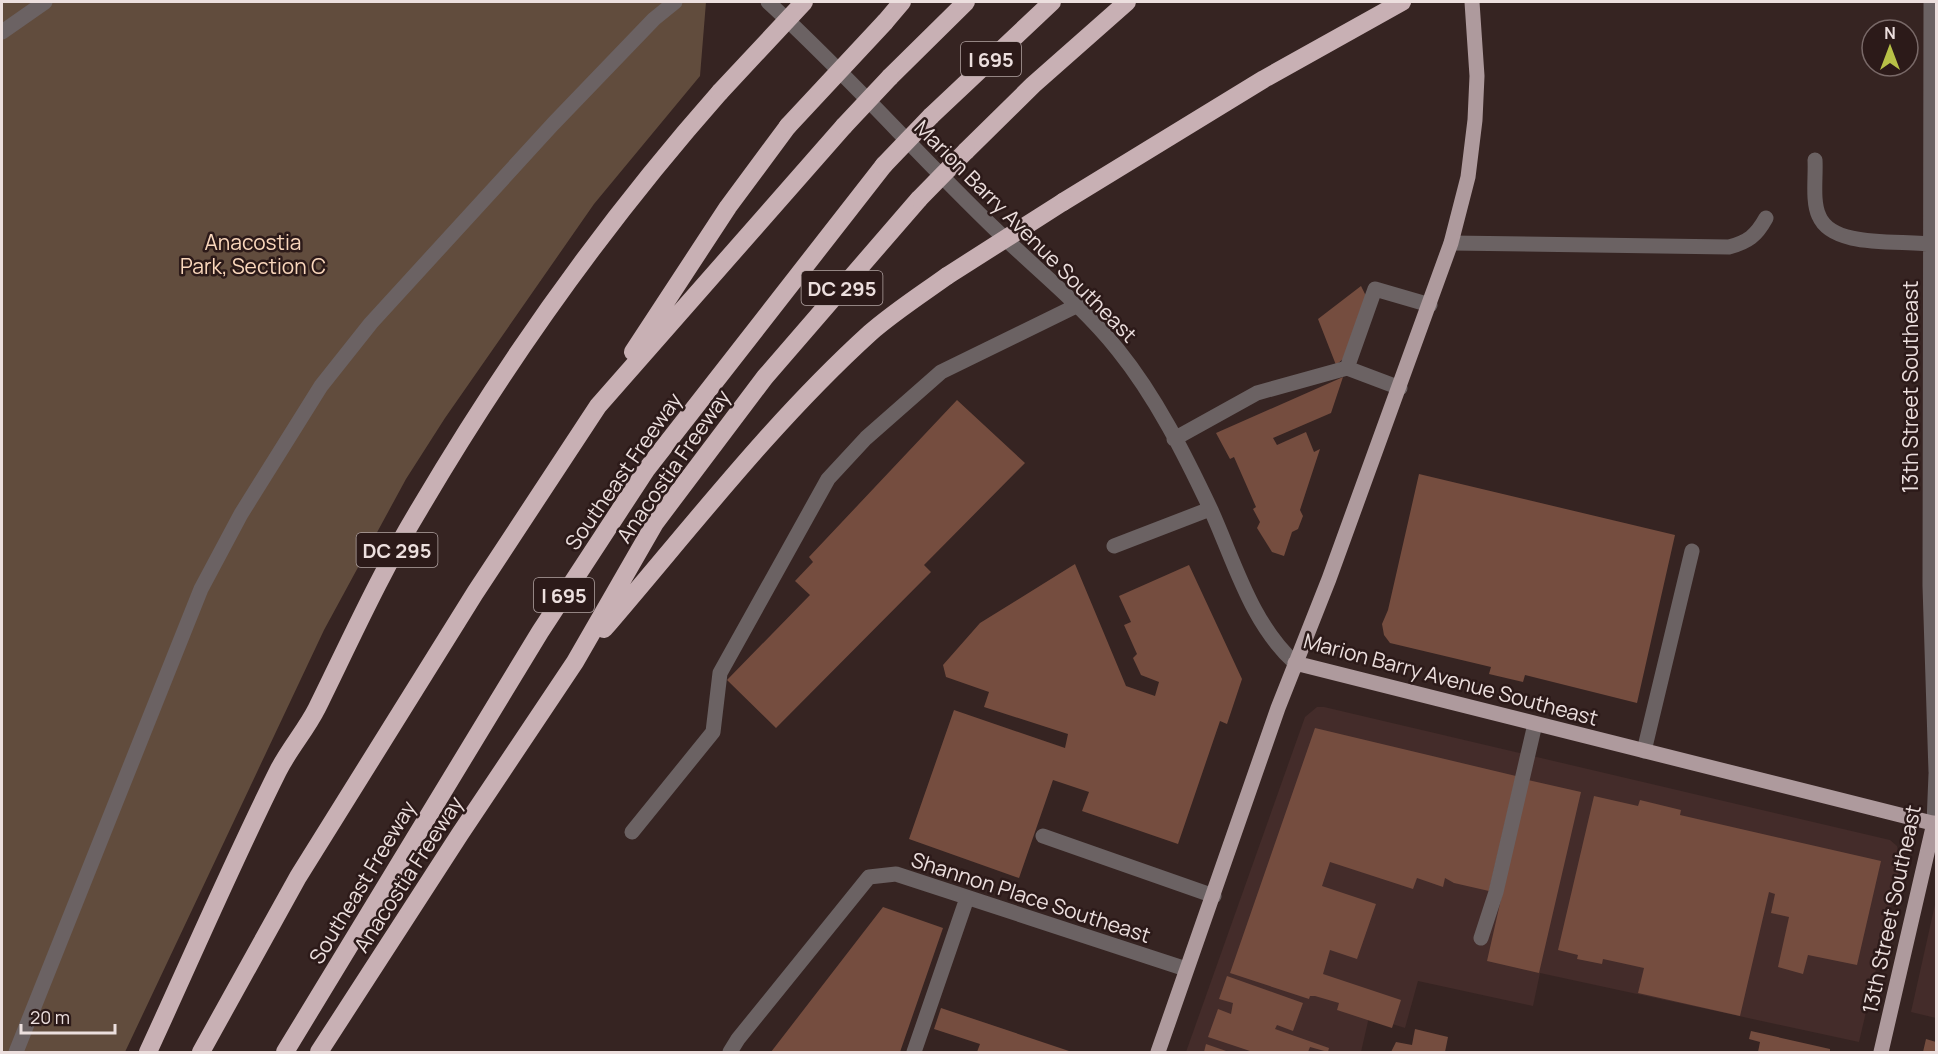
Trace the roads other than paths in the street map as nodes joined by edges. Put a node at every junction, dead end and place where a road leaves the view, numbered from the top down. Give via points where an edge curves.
1 (45, 2) edge
2 (675, 2) edge
3 (768, 2) edge
4 (804, 2) edge
5 (902, 2) edge
6 (966, 2) edge
7 (1052, 2) edge
8 (1127, 2) edge
9 (1402, 2) edge
10 (1472, 2) edge
11 (1931, 2) edge
12 (2, 32) edge
13 (1934, 65) edge
14 (1815, 160) dead end
15 (1766, 218) dead end
16 (1451, 243) junction
17 (1934, 244) edge
18 (1430, 305) junction
19 (1076, 306) junction
20 (1347, 368) junction
21 (1400, 388) junction
22 (598, 406) junction
23 (1934, 422) edge
24 (1174, 439) junction
25 (1210, 509) junction
26 (1114, 546) dead end
27 (1692, 551) dead end
28 (1933, 586) edge
29 (575, 662) junction
30 (1295, 663) junction
31 (1535, 724) junction
32 (1644, 752) junction
33 (1936, 773) edge
34 (1935, 824) edge
35 (632, 832) dead end
36 (1043, 836) dead end
37 (1214, 896) junction
38 (967, 898) junction
39 (1481, 938) dead end
40 (1186, 969) junction
41 (16, 1053) edge
42 (148, 1053) edge
43 (201, 1053) edge
44 (285, 1053) edge
45 (319, 1053) edge
46 (730, 1053) edge
47 (914, 1053) edge
48 (1158, 1053) edge
49 (1881, 1053) edge

1 - 12 street
2 - 41 street via 545,133 371,323 321,386 201,589
3 - 19 street, Marion Barry Avenue Southeast
4 - 42 highway, DC 295, bridge via 645,180 554,299 491,392 419,509 315,711 279,769
5 - 22 highway, bridge via 788,126 728,207
6 - 22 highway, I 695, bridge via 844,126
7 - 44 highway, Southeast Freeway / I 695, bridge via 884,165 646,470 540,632
8 - 29 highway, Anacostia Freeway / DC 295, bridge via 1033,85 919,199 765,377 655,523
9 - 29 highway, bridge via 1264,78 1063,202 947,276 872,331 774,429
10 - 16 main road via 1476,48 1472,154
11 - 13 street, 13th Street Southeast
13 - 17 street, 13th Street Southeast
14 - 17 street via 1818,214 1829,230 1850,239
15 - 16 street via 1758,234 1729,247
16 - 18 main road
17 - 23 street, 13th Street Southeast
18 - 20 street via 1376,289
18 - 21 main road
19 - 24 street, Marion Barry Avenue Southeast via 1118,350
19 - 35 street via 940,372 866,438 828,479 720,673 713,732
20 - 21 street
20 - 24 street via 1257,393
21 - 30 main road
22 - 43 highway, I 695 via 298,877
23 - 28 street, 13th Street Southeast
24 - 25 street, Marion Barry Avenue Southeast
25 - 26 street
25 - 30 street, Marion Barry Avenue Southeast via 1252,606 1272,638
27 - 32 street
28 - 33 street, 13th Street Southeast
29 - 45 highway, Anacostia Freeway / DC 295
30 - 31 main road, Marion Barry Avenue Southeast
30 - 37 main road
31 - 32 main road, Marion Barry Avenue Southeast
31 - 39 street via 1496,892
32 - 34 main road, Marion Barry Avenue Southeast
33 - 34 street, 13th Street Southeast
34 - 49 main road, 13th Street Southeast
36 - 37 street
37 - 40 main road
38 - 40 street, Shannon Place Southeast
38 - 46 street, Shannon Place Southeast via 896,874 869,877
38 - 47 street
40 - 48 main road

